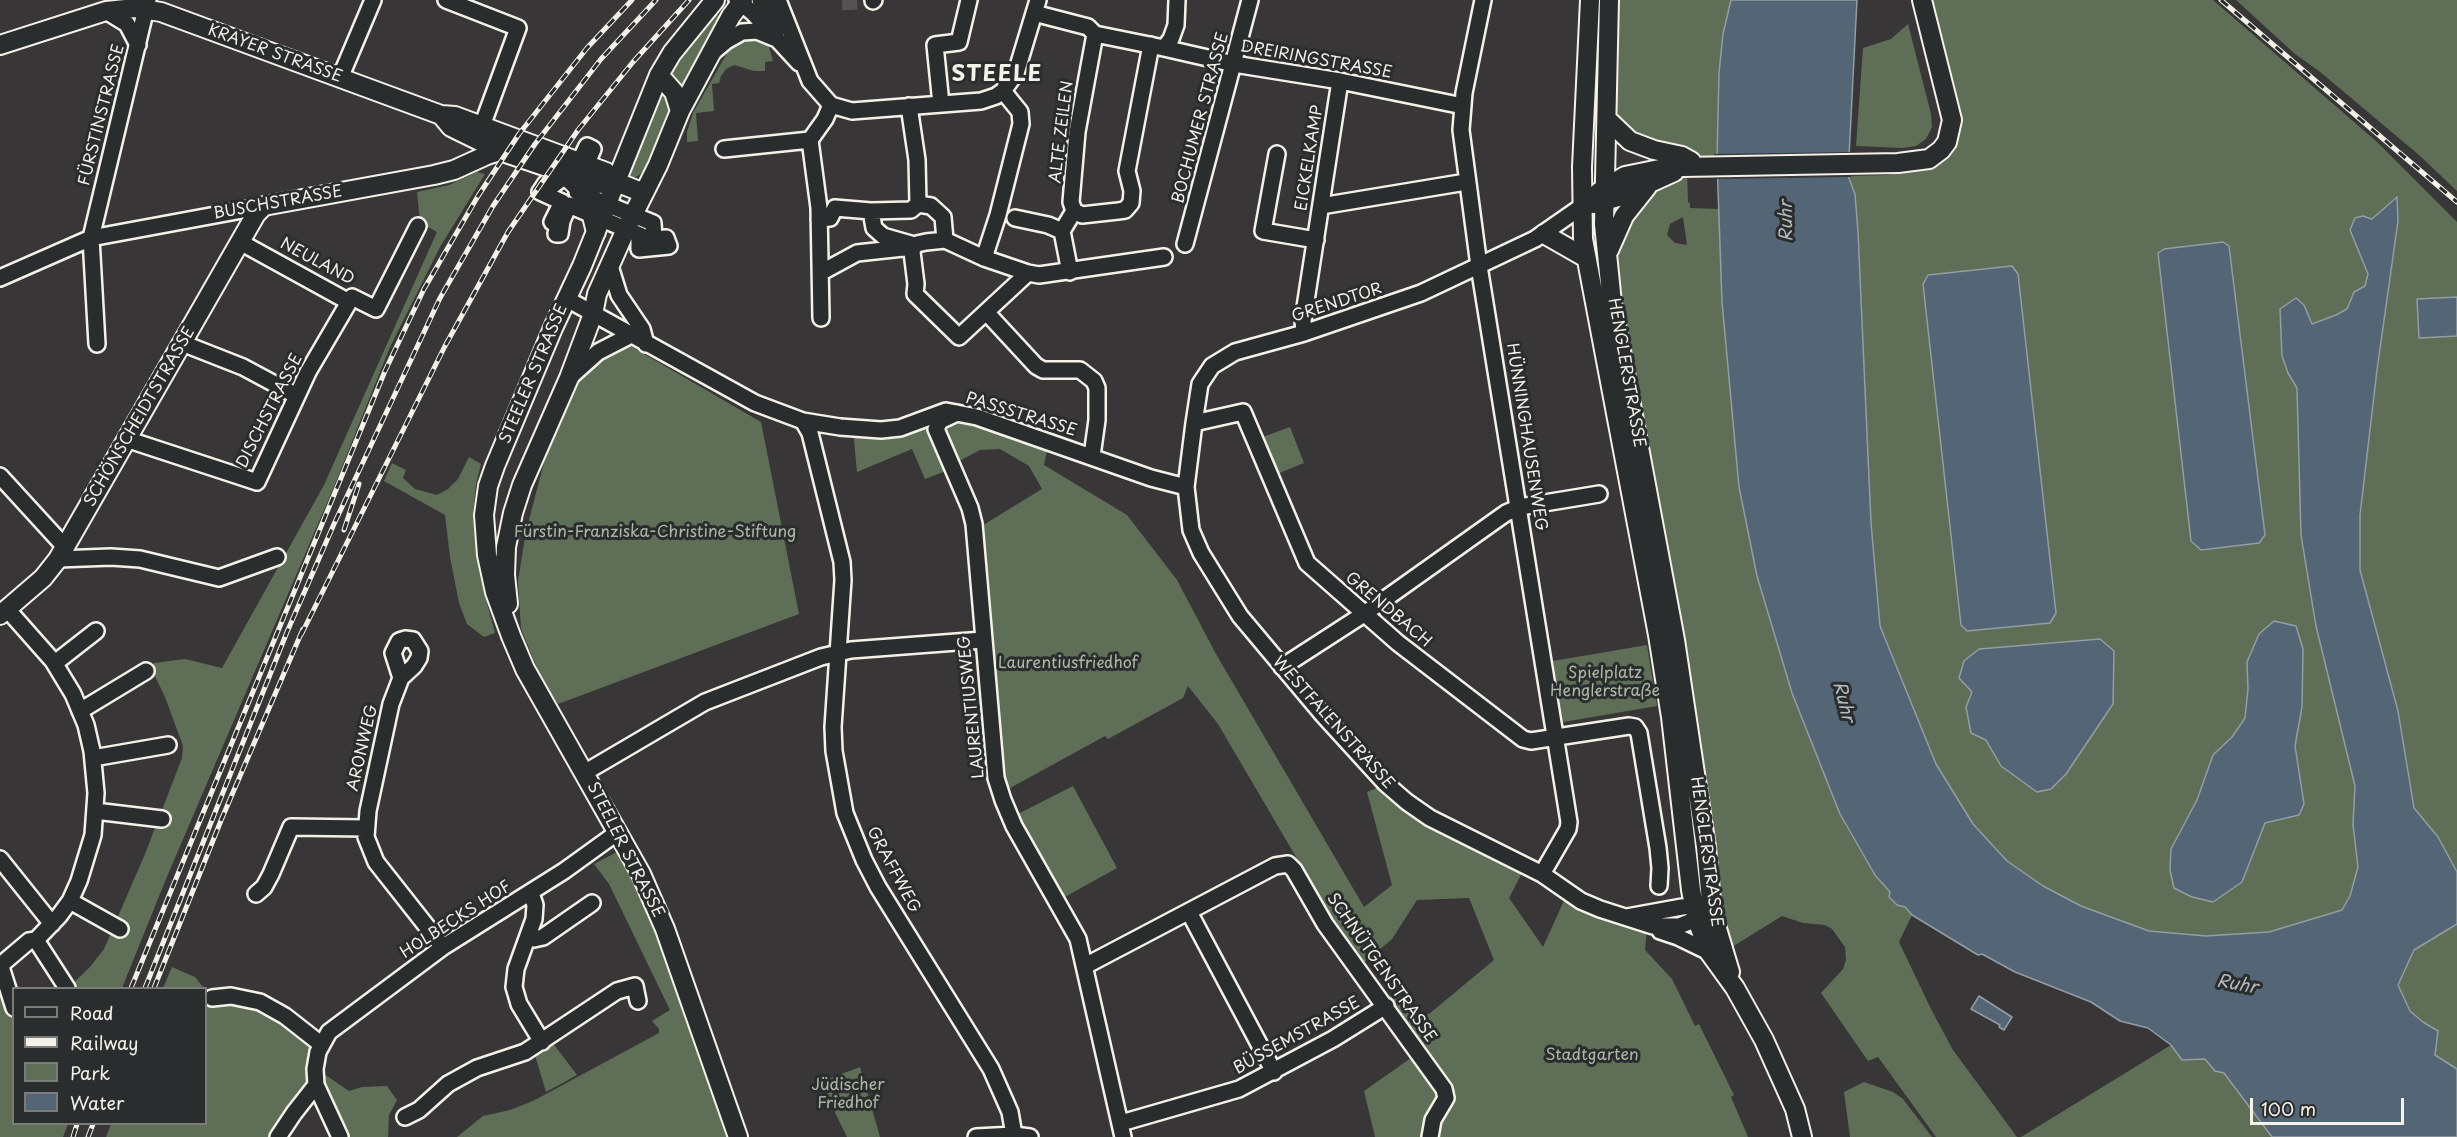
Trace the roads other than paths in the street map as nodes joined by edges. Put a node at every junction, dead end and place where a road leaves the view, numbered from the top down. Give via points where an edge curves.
1 (373, 0) edge
2 (446, 0) edge
3 (715, 0) edge
4 (760, 0) edge
5 (778, 0) edge
6 (969, 0) edge
7 (1177, 0) edge
8 (1250, 0) edge
9 (1483, 0) edge
10 (1590, 0) edge
11 (1609, 0) edge
12 (1922, 0) edge
13 (740, 1) edge
14 (1036, 4) edge
15 (147, 5) edge
16 (115, 7) edge
17 (1095, 34) junction
18 (784, 37) junction
19 (0, 45) edge
20 (138, 45) junction
21 (1158, 46) junction
22 (710, 54) junction
23 (1234, 64) junction
24 (659, 75) junction
25 (340, 78) junction
26 (1340, 81) junction
27 (1003, 91) junction
28 (941, 104) junction
29 (831, 105) junction
30 (909, 106) junction
31 (1463, 106) junction
32 (680, 111) junction
33 (1608, 120) junction
34 (480, 133) junction
35 (810, 140) junction
36 (628, 146) junction
37 (728, 146) dead end
38 (500, 151) junction
39 (1277, 154) dead end
40 (579, 163) junction
41 (464, 164) junction
42 (1699, 166) junction
43 (561, 170) junction
44 (1582, 181) junction
45 (616, 182) junction
46 (1466, 182) junction
47 (1651, 183) junction
48 (644, 193) junction
49 (1602, 194) junction
50 (562, 202) joint
51 (918, 204) junction
52 (264, 206) junction
53 (1321, 206) junction
54 (1581, 207) junction
55 (871, 211) junction
56 (1074, 211) junction
57 (1007, 217) junction
58 (819, 219) junction
59 (418, 226) dead end
60 (1062, 231) junction
61 (596, 232) junction
62 (1544, 234) junction
63 (91, 238) junction
64 (945, 240) junction
65 (1316, 240) junction
66 (240, 242) junction
67 (1185, 244) dead end
68 (912, 249) junction
69 (1607, 254) junction
70 (1164, 257) dead end
71 (1586, 258) junction
72 (989, 260) junction
73 (610, 266) junction
74 (1479, 266) junction
75 (822, 272) junction
76 (1070, 272) junction
77 (1028, 273) junction
78 (0, 278) edge
79 (567, 299) junction
80 (349, 302) junction
81 (589, 312) junction
82 (987, 313) junction
83 (821, 318) dead end
84 (1304, 333) junction
85 (631, 335) junction
86 (182, 343) junction
87 (97, 344) dead end
88 (646, 344) junction
89 (569, 378) junction
90 (297, 396) junction
91 (957, 413) junction
92 (552, 416) junction
93 (803, 421) junction
94 (1194, 423) junction
95 (126, 439) junction
96 (1092, 456) junction
97 (0, 476) edge
98 (1186, 486) junction
99 (1599, 494) dead end
100 (1520, 507) junction
101 (61, 553) junction
102 (277, 557) dead end
103 (4, 612) edge
104 (1364, 614) junction
105 (96, 631) dead end
106 (983, 640) junction
107 (514, 641) junction
108 (839, 653) junction
109 (55, 663) junction
110 (1282, 667) junction
111 (146, 671) dead end
112 (401, 678) dead end
113 (80, 711) junction
114 (1555, 738) junction
115 (168, 745) dead end
116 (93, 758) junction
117 (585, 773) junction
118 (95, 811) junction
119 (162, 819) dead end
120 (366, 828) junction
121 (618, 832) junction
122 (0, 859) edge
123 (1542, 874) junction
124 (1659, 886) dead end
125 (531, 893) junction
126 (256, 894) dead end
127 (70, 901) junction
128 (592, 903) dead end
129 (1695, 907) junction
130 (1189, 912) junction
131 (1626, 918) junction
132 (52, 924) junction
133 (1653, 926) junction
134 (120, 929) dead end
135 (528, 937) junction
136 (36, 940) junction
137 (443, 947) junction
138 (1709, 952) junction
139 (1085, 966) junction
140 (66, 987) edge
141 (1735, 988) junction
142 (212, 998) dead end
143 (638, 1001) dead end
144 (12, 1002) edge
145 (1386, 1006) junction
146 (542, 1042) junction
147 (322, 1045) junction
148 (1274, 1072) junction
149 (316, 1085) junction
150 (405, 1117) dead end
151 (1122, 1130) edge
152 (1014, 1135) junction
153 (278, 1137) edge
154 (340, 1137) edge
155 (738, 1137) edge
156 (976, 1137) edge
157 (1030, 1137) edge
158 (1430, 1137) edge
159 (1802, 1137) edge

1 - 25 street
2 - 34 street via 518,28
3 - 24 main road, STEELER STRASSE
4 - 18 street
5 - 18 street
6 - 28 street via 959,42 931,46
7 - 21 street via 1171,39
8 - 23 street, BOCHUMER STRASSE
9 - 31 street, HÜNNINGHAUSENWEG
10 - 44 main road, HENGLERSTRASSE
11 - 33 main road, HENGLERSTRASSE
12 - 42 main road via 1950,110 1951,128 1944,146 1933,157 1900,163
13 - 18 street
13 - 22 main road, STEELER STRASSE
14 - 17 street, DREIRINGSTRASSE via 1088,27
14 - 27 street via 1016,73
15 - 16 main road, KRAYER STRASSE
15 - 20 street, FÜRSTINSTRASSE
15 - 25 main road, KRAYER STRASSE
16 - 19 main road, KRAYER STRASSE
16 - 20 street
17 - 21 street, DREIRINGSTRASSE
17 - 56 street, ALTE ZEILEN via 1077,132 1071,202
18 - 22 street via 742,32
18 - 29 street via 818,93
20 - 63 street, FÜRSTINSTRASSE
21 - 23 street, DREIRINGSTRASSE
21 - 56 street via 1127,171 1131,202 1125,210 1082,215
22 - 32 main road, STEELER STRASSE
23 - 26 street, DREIRINGSTRASSE
23 - 67 street, BOCHUMER STRASSE
24 - 32 main road via 674,92
24 - 36 main road, STEELER STRASSE
25 - 34 main road, KRAYER STRASSE via 441,115 455,116
26 - 31 street, DREIRINGSTRASSE
26 - 53 street, EICKELKAMP
27 - 28 street via 981,101
27 - 57 street via 1020,112 1021,124
28 - 30 street
29 - 30 street via 852,111
29 - 35 street
30 - 51 street via 917,160
31 - 46 street, HÜNNINGHAUSENWEG
32 - 48 main road, STEELER STRASSE
33 - 42 main road via 1630,141 1682,156
33 - 49 main road, HENGLERSTRASSE
34 - 38 main road, KRAYER STRASSE
34 - 40 main road, KRAYER STRASSE
34 - 41 main road
35 - 37 street
35 - 58 street
36 - 40 main road via 602,161
36 - 45 main road, STEELER STRASSE
38 - 41 main road, BUSCHSTRASSE
38 - 43 main road, KRAYER STRASSE
39 - 65 street, EICKELKAMP via 1263,231
40 - 45 main road, KRAYER STRASSE via 606,172
41 - 52 main road, BUSCHSTRASSE via 434,175
42 - 47 main road
42 - 49 main road via 1667,166 1625,176
43 - 45 main road, KRAYER STRASSE via 597,184
43 - 61 main road, KRAYER STRASSE via 587,196
44 - 49 main road
44 - 54 main road, HENGLERSTRASSE
45 - 48 main road, KRAYER STRASSE
45 - 61 main road, STEELER STRASSE
46 - 53 street
46 - 74 street, HÜNNINGHAUSENWEG
47 - 49 main road via 1621,196
47 - 69 main road via 1624,216
48 - 73 main road, STEELER STRASSE
49 - 54 main road
49 - 69 main road, HENGLERSTRASSE
50 - 50 street via 540,192 546,183 552,186 577,167 587,146 593,149 578,192 653,223 654,239 666,238 669,246 639,249 642,236 569,205 560,234 556,234 558,225 552,222
51 - 55 street via 911,210
51 - 64 street via 932,206 943,218
52 - 63 street, BUSCHSTRASSE
52 - 66 main road, SCHÖNSCHEIDTSTRASSE
53 - 65 street, EICKELKAMP
54 - 62 street, GRENDTOR
54 - 71 main road, HENGLERSTRASSE
55 - 58 street via 835,208 830,218
55 - 68 street via 873,228 882,236 911,244
56 - 60 street
57 - 60 street
57 - 72 street
58 - 75 street
59 - 80 street, NEULAND via 376,309 352,297
60 - 76 street
61 - 79 main road, STEELER STRASSE
62 - 71 main road
62 - 74 street, GRENDTOR
63 - 78 street, BUSCHSTRASSE
63 - 87 street
64 - 68 street via 917,244
64 - 72 street
65 - 84 street, EICKELKAMP
66 - 80 street, NEULAND
66 - 86 main road, SCHÖNSCHEIDTSTRASSE
68 - 75 street via 856,253
68 - 82 street via 915,294 959,338
69 - 129 main road, HENGLERSTRASSE via 1612,303 1675,640 1706,846
70 - 76 street
71 - 129 main road, HENGLERSTRASSE via 1658,635
72 - 77 street
73 - 81 main road, STEELER STRASSE
73 - 88 street via 619,295 642,330
74 - 84 street, GRENDTOR via 1421,293
74 - 100 street, HÜNNINGHAUSENWEG
75 - 83 street
76 - 77 street
77 - 82 street
79 - 81 street, PASSSTRASSE
79 - 107 main road, STEELER STRASSE via 488,486 484,515 487,555 495,592
80 - 90 street, DISCHSTRASSE
81 - 85 street, PASSSTRASSE
81 - 89 main road, STEELER STRASSE
81 - 92 main road via 553,387
82 - 96 street via 1036,366 1043,370 1080,370 1094,381 1097,420
84 - 94 street, GRENDTOR via 1235,352 1212,366 1200,384
85 - 88 street, PASSSTRASSE
85 - 89 street, STEELER STRASSE via 598,352
86 - 90 street via 243,367
86 - 95 main road, SCHÖNSCHEIDTSTRASSE
88 - 93 street, PASSSTRASSE via 755,403
89 - 92 main road, STEELER STRASSE
90 - 95 street, DISCHSTRASSE via 257,482
91 - 93 street, PASSSTRASSE via 941,412 900,428 881,430
91 - 96 street, PASSSTRASSE
91 - 106 street, LAURENTIUSWEG via 940,421 936,429 972,516
92 - 107 main road, STEELER STRASSE via 513,513 506,547 505,575
93 - 108 street, GRAFFWEG via 810,433 842,562
94 - 98 street, GRENDTOR
94 - 104 street, GRENDBACH via 1242,412 1307,563
95 - 101 main road, SCHÖNSCHEIDTSTRASSE
96 - 98 street, PASSSTRASSE via 1151,478
97 - 101 street
98 - 110 street, WESTFALENSTRASSE via 1191,530 1201,553 1240,616
99 - 100 street
100 - 104 street
100 - 114 street, HÜNNINGHAUSENWEG
101 - 102 street via 140,559 219,578
101 - 103 main road, SCHÖNSCHEIDTSTRASSE via 43,578
103 - 109 street
104 - 110 street
104 - 114 street, GRENDBACH via 1523,739
105 - 109 street
106 - 108 street
106 - 139 street, LAURENTIUSWEG via 1000,793 1014,826 1074,929
107 - 117 main road, STEELER STRASSE via 530,678
108 - 117 street via 705,702
108 - 152 street, GRAFFWEG via 834,751 850,829 879,887 991,1069 1010,1112
109 - 113 street
110 - 123 street, WESTFALENSTRASSE via 1385,783 1407,802 1430,818
111 - 113 street
112 - 120 street, ARONWEG via 391,704
113 - 116 street
114 - 123 street, HÜNNINGHAUSENWEG via 1569,822
114 - 124 street, GRENDBACH via 1635,727 1658,848
115 - 116 street
116 - 118 street
117 - 121 main road, STEELER STRASSE
118 - 119 street
118 - 127 street via 87,857
120 - 126 street via 291,827 271,874
120 - 137 street, ARONWEG via 376,862
121 - 125 street, HOLBECKS HOF
121 - 155 main road, STEELER STRASSE via 665,929
122 - 132 street
123 - 131 street, WESTFALENSTRASSE via 1581,901
125 - 135 street via 535,905
125 - 137 street, HOLBECKS HOF
127 - 132 street
127 - 134 street
128 - 135 street via 543,937
129 - 131 street
129 - 133 street, WESTFALENSTRASSE via 1679,926
129 - 138 main road, HENGLERSTRASSE
129 - 141 main road, HENGLERSTRASSE
130 - 139 street, SCHNÜTGENSTRASSE
130 - 145 street, SCHNÜTGENSTRASSE via 1275,866 1288,864 1324,924
130 - 148 street
131 - 133 street, WESTFALENSTRASSE
132 - 136 street
133 - 138 street, WESTFALENSTRASSE
135 - 146 street via 514,987 519,1004
136 - 140 street
136 - 144 street via 2,964
137 - 147 street, HOLBECKS HOF via 335,1027
138 - 141 main road, HENGLERSTRASSE
139 - 151 street, LAURENTIUSWEG
141 - 159 main road via 1779,1072 1795,1108
142 - 147 street via 231,996 260,1002
143 - 146 street via 635,986 617,991
145 - 148 street, BÜSSEMSTRASSE
145 - 158 street, SCHNÜTGENSTRASSE via 1446,1094 1433,1120
146 - 150 street via 448,1084
147 - 149 street, HOLBECKS HOF via 315,1069
148 - 151 street, BÜSSEMSTRASSE via 1239,1089
149 - 153 street
149 - 154 street
152 - 156 street
152 - 157 street

